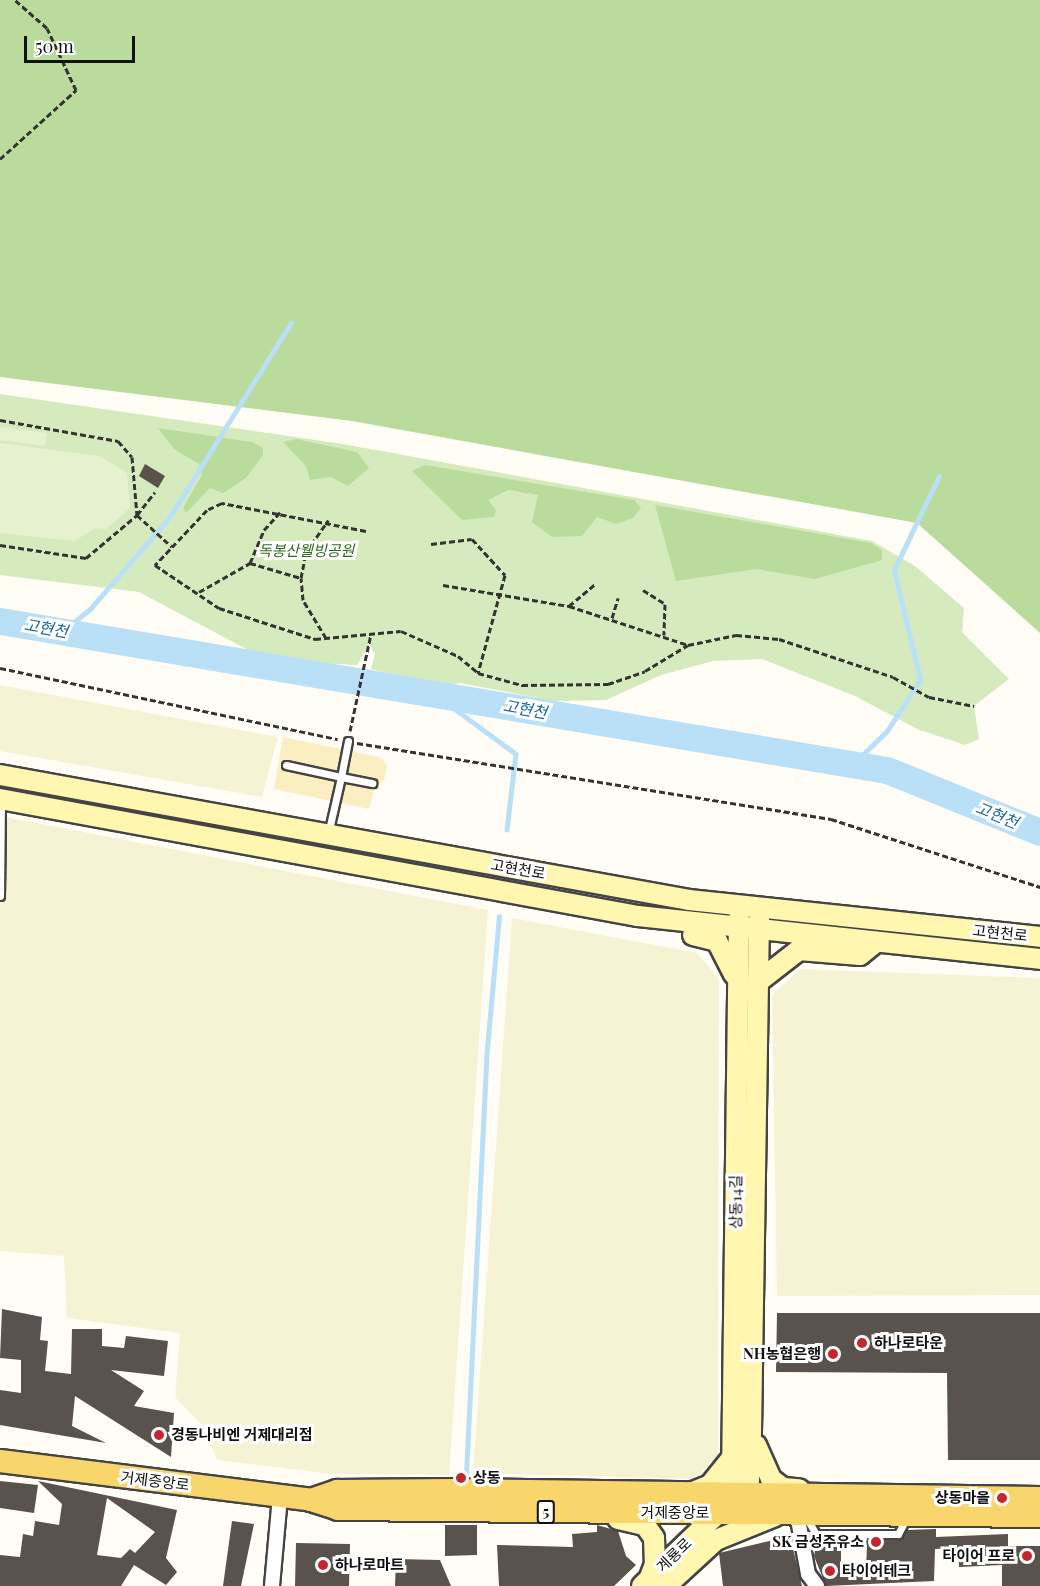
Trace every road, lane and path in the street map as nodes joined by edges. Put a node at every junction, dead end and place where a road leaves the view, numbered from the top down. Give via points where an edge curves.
1 (15, 0) edge
2 (0, 159) edge
3 (0, 420) edge
4 (155, 492) dead end
5 (280, 512) junction
6 (137, 515) junction
7 (328, 520) junction
8 (366, 531) dead end
9 (430, 544) dead end
10 (0, 545) edge
11 (172, 547) junction
12 (250, 563) junction
13 (302, 578) junction
14 (595, 584) dead end
15 (443, 585) dead end
16 (643, 590) dead end
17 (200, 592) junction
18 (501, 594) junction
19 (618, 598) dead end
20 (569, 606) junction
21 (612, 618) junction
22 (371, 634) junction
23 (664, 635) junction
24 (326, 638) junction
25 (688, 645) junction
26 (0, 668) edge
27 (478, 673) junction
28 (974, 706) dead end
29 (348, 741) junction
30 (286, 765) dead end
31 (0, 775) edge
32 (341, 777) junction
33 (372, 783) dead end
34 (0, 799) edge
35 (328, 834) junction
36 (1040, 887) edge
37 (0, 896) edge
38 (739, 906) junction
39 (759, 907) junction
40 (638, 916) junction
41 (738, 930) junction
42 (759, 932) junction
43 (1040, 937) edge
44 (876, 942) junction
45 (1040, 959) edge
46 (738, 980) junction
47 (759, 981) junction
48 (751, 1432) junction
49 (735, 1454) junction
50 (0, 1461) edge
51 (686, 1495) junction
52 (279, 1497) junction
53 (873, 1497) junction
54 (1040, 1498) edge
55 (311, 1500) junction
56 (730, 1504) junction
57 (608, 1513) junction
58 (795, 1514) junction
59 (1040, 1516) edge
60 (654, 1585) edge
61 (272, 1586) edge
62 (817, 1586) edge

1 - 2 path via 46,28 76,90
3 - 6 path via 118,441 132,457
4 - 6 path
5 - 7 path
5 - 11 path via 213,505
5 - 12 path via 264,530
6 - 10 path via 86,558
6 - 11 path
7 - 8 path
7 - 13 path via 306,552
9 - 18 path via 471,538 483,546 505,575
11 - 17 path via 155,565
12 - 13 path
12 - 17 path
13 - 24 path via 303,600
14 - 20 path
15 - 18 path
16 - 23 path via 665,604
17 - 24 path via 219,608
18 - 20 path
18 - 27 path
19 - 21 path
20 - 21 path
21 - 23 path
22 - 24 path
22 - 27 path via 401,631 421,638
22 - 29 path
23 - 25 path
25 - 27 path via 645,671 608,684 522,685
25 - 28 path via 736,634 779,639 893,678 929,697
26 - 29 path
29 - 32 lane
29 - 36 path via 831,819
30 - 32 lane
31 - 35 street, 고현천로
32 - 33 lane
32 - 35 lane
34 - 37 lane
34 - 40 street, 고현천로
35 - 38 street, 고현천로
38 - 39 street, 고현천로
38 - 41 street, 상동14길
39 - 42 street, 상동14길
39 - 43 street, 고현천로
40 - 41 street, 고현천로
40 - 46 street via 652,928 717,941
41 - 42 street, 고현천로
41 - 46 street, 상동14길
42 - 44 street, 고현천로
42 - 47 street, 상동14길
44 - 45 street, 고현천로
44 - 47 street via 860,955 799,951
46 - 49 street, 상동14길
47 - 48 street, 상동14길
48 - 53 street via 759,1462 783,1488
48 - 56 street, 상동14길 via 749,1480
49 - 51 street via 710,1485
49 - 56 street, 상동14길
50 - 52 main road, 거제중앙로 / 5
51 - 55 main road, 거제중앙로 / 5 via 349,1491
51 - 56 main road, 거제중앙로 / 5
52 - 55 main road, 거제중앙로 / 5
52 - 61 street
53 - 54 main road, 거제중앙로 / 5
53 - 56 main road, 거제중앙로 / 5
55 - 57 main road, 거제중앙로 / 5 via 338,1509
56 - 57 main road, 거제중앙로 / 5
56 - 58 main road, 거제중앙로 / 5
56 - 60 street, 계룡로
57 - 60 street via 645,1525 654,1538
58 - 59 main road, 거제중앙로 / 5
58 - 60 street via 716,1540
58 - 62 street via 808,1574

